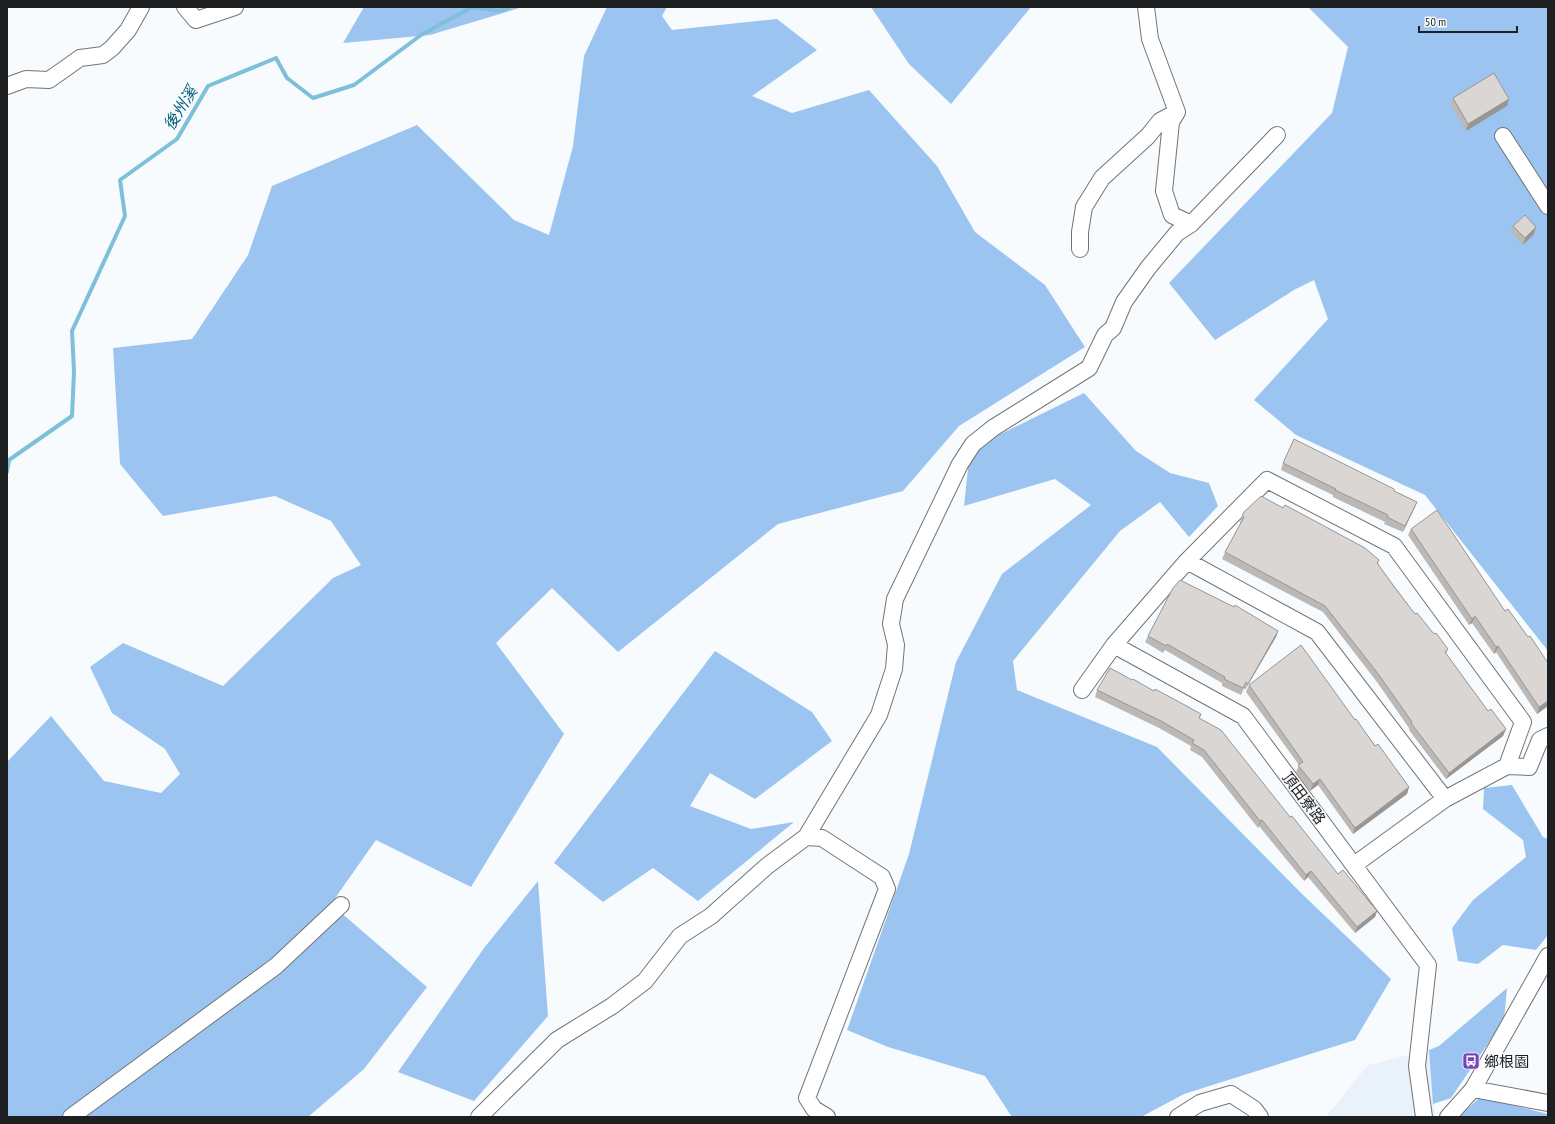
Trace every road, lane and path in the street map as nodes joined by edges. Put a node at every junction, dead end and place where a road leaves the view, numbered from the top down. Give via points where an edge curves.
1 (141, 7) edge
2 (185, 7) edge
3 (235, 7) edge
4 (1146, 7) edge
5 (7, 86) edge
6 (1176, 112) junction
7 (1277, 135) dead end
8 (1503, 136) dead end
9 (1548, 206) edge
10 (1191, 224) junction
11 (1080, 249) dead end
12 (1187, 561) junction
13 (1114, 645) junction
14 (1082, 690) dead end
15 (1548, 736) edge
16 (1507, 766) junction
17 (1445, 799) junction
18 (806, 837) junction
19 (1354, 865) junction
20 (341, 906) dead end
21 (1548, 956) edge
22 (1473, 1089) junction
23 (1548, 1102) edge
24 (71, 1117) edge
25 (479, 1117) edge
26 (827, 1117) edge
27 (1178, 1117) edge
28 (1260, 1117) edge
29 (1424, 1117) edge
30 (1448, 1117) edge

1 - 5 street via 128,30 103,55 80,58 49,80 26,79
2 - 3 street via 196,20
4 - 6 street via 1150,39
6 - 10 street via 1171,122 1164,191 1172,215
6 - 11 street via 1160,121 1148,136 1102,178 1084,207
7 - 10 street
8 - 9 street
10 - 18 street via 1177,233 1148,268 1124,302 1113,328 1105,335 1089,368 993,428 973,444 960,464 895,599 891,624 896,645 894,669 879,715
12 - 13 street
12 - 16 street via 1267,480 1394,546 1523,722
12 - 17 street via 1317,632
13 - 14 street
13 - 19 street, 頂田寮路 via 1243,716
15 - 16 street via 1540,740 1529,767
16 - 17 street
17 - 19 street
18 - 25 street via 767,866 711,916 680,936 645,981 612,1006 558,1040
18 - 26 street via 822,838 882,877 887,889 807,1098 814,1109
19 - 29 street, 頂田寮路 via 1428,965 1417,1066
20 - 24 street via 276,966
21 - 22 street
22 - 23 street
22 - 30 street
27 - 28 street via 1200,1103 1231,1094 1254,1109

